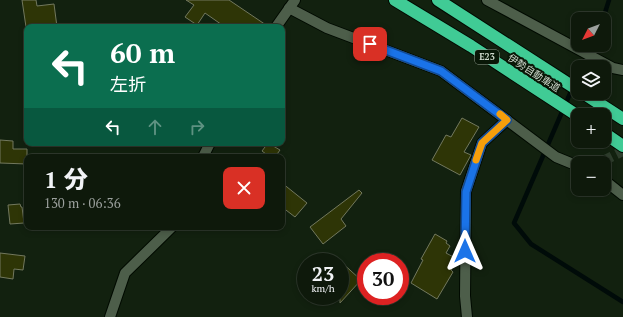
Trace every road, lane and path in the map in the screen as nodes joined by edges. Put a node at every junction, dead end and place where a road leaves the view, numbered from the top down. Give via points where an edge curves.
1 (395, 0) edge
2 (438, 0) edge
3 (487, 0) edge
4 (292, 4) edge
5 (278, 24) edge
6 (623, 70) edge
7 (571, 86) edge
8 (594, 100) edge
9 (571, 111) edge
10 (623, 119) edge
11 (507, 120) junction
12 (611, 138) edge
13 (623, 146) edge
14 (571, 163) edge
15 (611, 185) edge
16 (623, 194) edge
17 (169, 230) edge
18 (110, 317) edge
19 (468, 317) edge

1 - 9 highway, 伊勢自動車道 / E23
2 - 7 highway, 伊勢自動車道 / E23
3 - 6 street via 613,68
4 - 5 street
4 - 11 street via 327,28 441,71
8 - 10 highway
11 - 14 street via 556,157
11 - 19 street via 482,143 466,192 465,296
12 - 13 highway
15 - 16 street
17 - 18 street via 125,273

